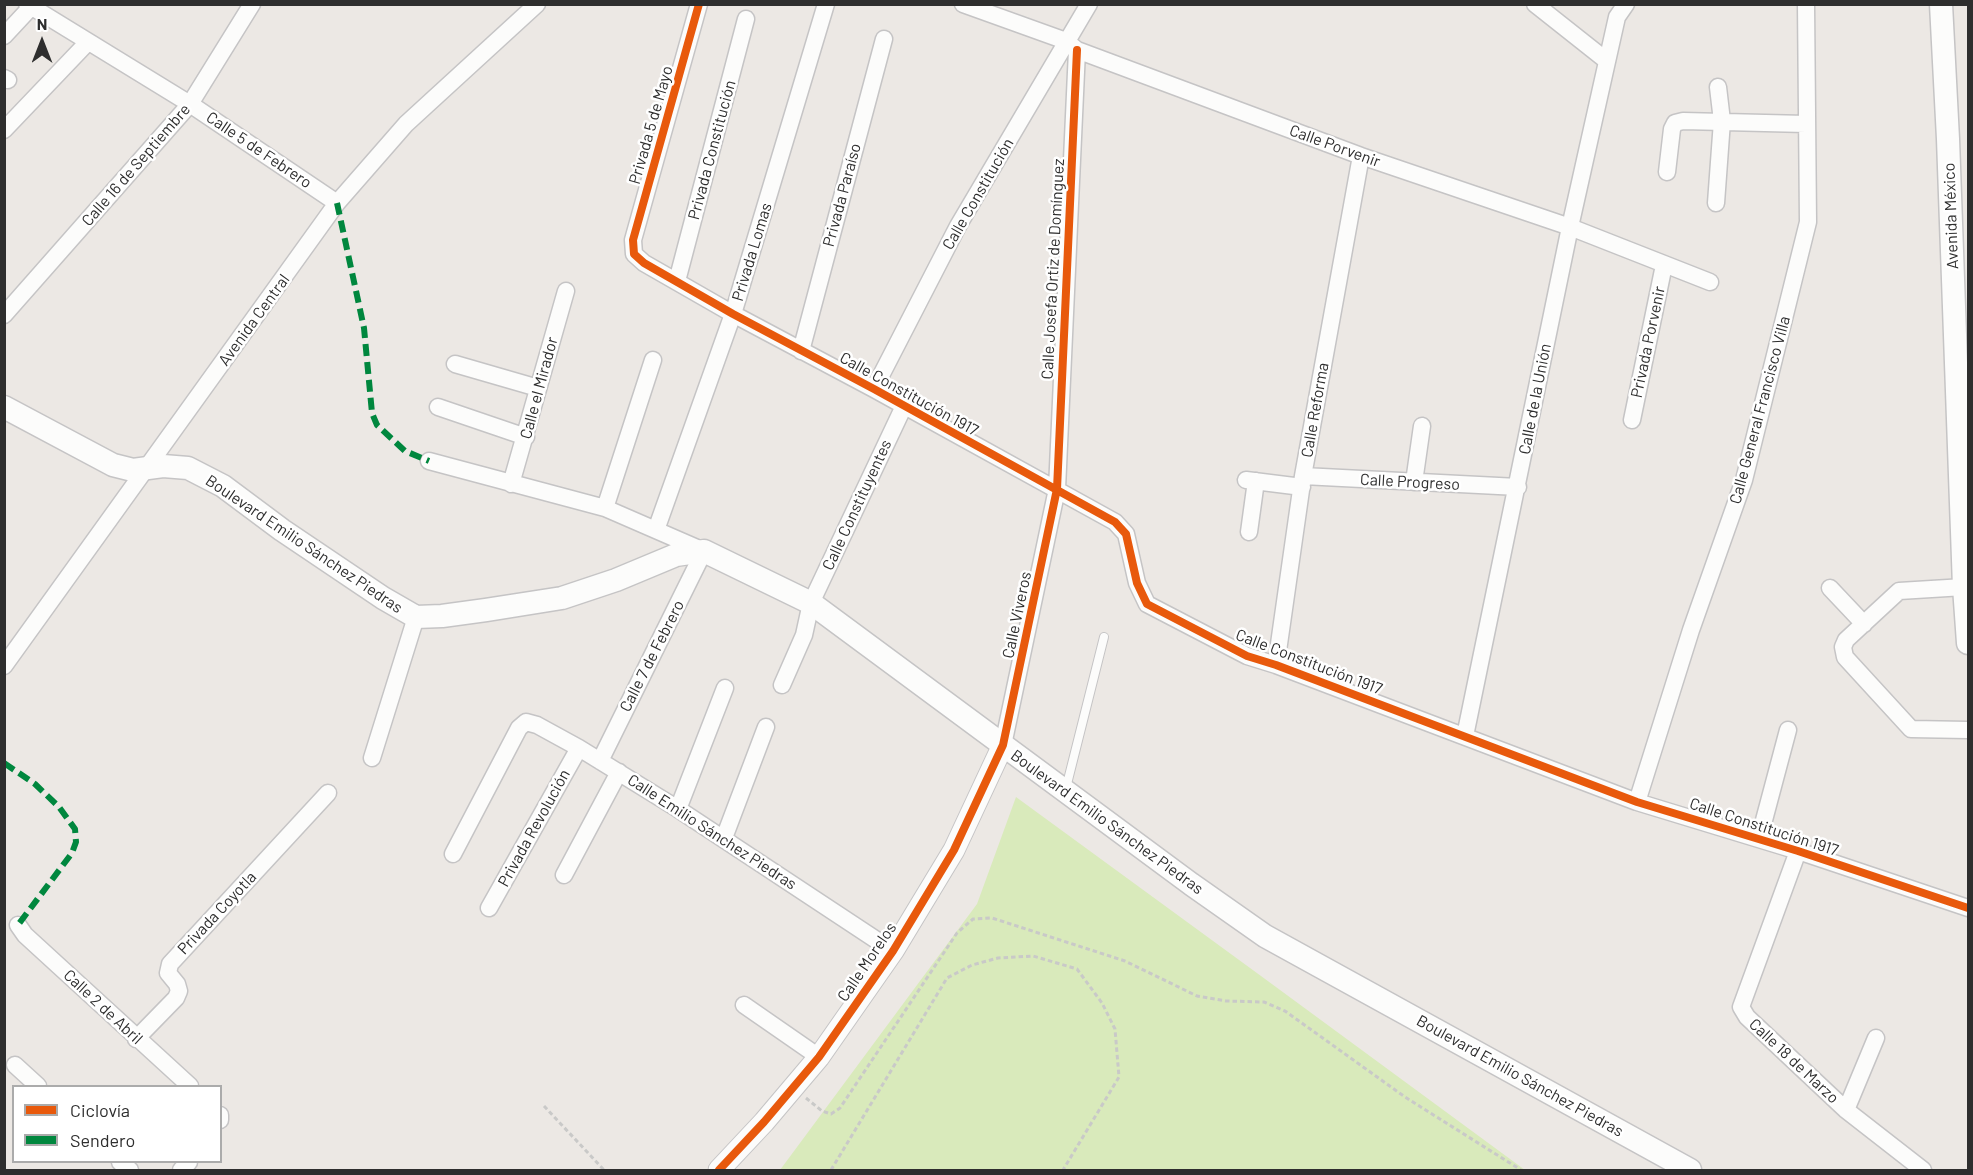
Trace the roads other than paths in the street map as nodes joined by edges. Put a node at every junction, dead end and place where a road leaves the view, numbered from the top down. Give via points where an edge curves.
1 (252, 4) edge
2 (537, 4) edge
3 (699, 4) edge
4 (826, 4) edge
5 (963, 4) edge
6 (1089, 4) edge
7 (1535, 4) edge
8 (1626, 4) edge
9 (1806, 4) edge
10 (1941, 4) edge
11 (29, 6) edge
12 (746, 19) dead end
13 (4, 36) edge
14 (884, 39) dead end
15 (88, 42) junction
16 (1072, 45) junction
17 (1607, 62) junction
18 (1718, 87) dead end
19 (190, 104) junction
20 (1722, 121) junction
21 (1806, 123) junction
22 (4, 130) edge
23 (1361, 156) junction
24 (1667, 172) dead end
25 (1716, 202) dead end
26 (337, 203) junction
27 (1570, 226) junction
28 (634, 254) joint
29 (1664, 265) junction
30 (677, 281) junction
31 (1710, 282) dead end
32 (566, 291) dead end
33 (733, 314) junction
34 (4, 315) edge
35 (801, 351) junction
36 (653, 360) dead end
37 (455, 364) dead end
38 (538, 388) junction
39 (874, 389) junction
40 (904, 406) junction
41 (438, 407) dead end
42 (8, 414) edge
43 (1632, 420) dead end
44 (1422, 426) dead end
45 (526, 437) junction
46 (429, 461) dead end
47 (148, 468) junction
48 (1302, 482) junction
49 (1414, 482) junction
50 (511, 484) junction
51 (1518, 487) junction
52 (1057, 489) junction
53 (605, 508) junction
54 (656, 530) junction
55 (1249, 532) dead end
56 (704, 552) junction
57 (1966, 586) edge
58 (1830, 588) dead end
59 (811, 603) junction
60 (416, 617) junction
61 (1864, 624) junction
62 (1104, 638) dead end
63 (1968, 643) edge
64 (1276, 665) junction
65 (4, 666) edge
66 (782, 685) dead end
67 (724, 688) dead end
68 (766, 727) dead end
69 (1788, 730) dead end
70 (1968, 730) edge
71 (1465, 736) junction
72 (1003, 745) junction
73 (579, 748) junction
74 (372, 758) dead end
75 (600, 761) junction
76 (619, 772) junction
77 (1065, 791) junction
78 (328, 793) dead end
79 (1637, 802) junction
80 (678, 809) junction
81 (724, 838) junction
82 (1759, 840) junction
83 (1798, 851) junction
84 (453, 854) dead end
85 (564, 875) dead end
86 (489, 908) dead end
87 (1968, 908) edge
88 (18, 925) dead end
89 (893, 951) junction
90 (744, 1005) dead end
91 (1876, 1038) dead end
92 (136, 1039) junction
93 (819, 1057) junction
94 (15, 1065) dead end
95 (37, 1085) edge
96 (189, 1085) edge
97 (1846, 1110) junction
98 (719, 1170) edge
99 (1690, 1170) edge
100 (1923, 1170) edge

1 - 19 street, Calle 16 de Septiembre
2 - 26 street, Avenida Central via 406,124
3 - 28 street, Privada 5 de Mayo via 633,240
4 - 33 street, Privada Lomas
5 - 16 street, Calle Porvenir
6 - 16 street, Calle Constitución
7 - 17 street
8 - 17 street, Calle de la Unión via 1617,17
9 - 21 street, Calle General Francisco Villa
10 - 57 main road, Avenida México
11 - 13 street
11 - 15 street, Calle 5 de Febrero
12 - 30 street, Privada Constitución
14 - 35 street, Privada Paraíso
15 - 19 street, Calle 5 de Febrero
15 - 22 street
16 - 23 street, Calle Porvenir
16 - 39 street, Calle Constitución via 958,226
16 - 52 street, Calle Josefa Ortiz de Domínguez
17 - 27 street, Calle de la Unión
18 - 20 street
19 - 26 street, Calle 5 de Febrero
19 - 34 street, Calle 16 de Septiembre
20 - 21 street
20 - 24 street via 1675,123
20 - 25 street
21 - 79 street, Calle General Francisco Villa via 1808,222 1790,297 1744,480
23 - 27 street, Calle Porvenir
23 - 48 street, Calle Reforma
26 - 47 street, Avenida Central
27 - 29 street, Calle Porvenir
27 - 51 street, Calle de la Unión
28 - 30 street, Calle Constitución 1917
29 - 31 street, Calle Porvenir
29 - 43 street, Privada Porvenir
30 - 33 street, Calle Constitución 1917
32 - 38 street, Calle el Mirador
33 - 35 street, Calle Constitución 1917
33 - 54 street, Privada Lomas
35 - 39 street, Calle Constitución 1917
36 - 53 street
37 - 38 street
38 - 45 street, Calle el Mirador
39 - 40 street, Calle Constitución 1917
40 - 52 street, Calle Constitución 1917
40 - 59 street, Calle Constituyentes
41 - 45 street
42 - 47 main road, Boulevard Emilio Sánchez Piedras via 113,465 133,470
44 - 49 street
45 - 50 street, Calle el Mirador
46 - 50 street
47 - 60 main road, Boulevard Emilio Sánchez Piedras via 188,468 223,486 282,530
47 - 65 street, Avenida Central
48 - 49 street, Calle Progreso
48 - 55 street, Calle Progreso via 1251,481
48 - 64 street, Calle Reforma
49 - 51 street, Calle Progreso
50 - 53 street
51 - 71 street, Calle de la Unión
52 - 64 street, Calle Constitución 1917 via 1115,522 1126,534 1137,583 1148,604 1247,656
52 - 72 street, Calle Viveros
53 - 54 street
54 - 56 street
56 - 59 main road, Boulevard Emilio Sánchez Piedras
56 - 60 main road, Boulevard Emilio Sánchez Piedras via 676,555 562,598
56 - 75 street, Calle 7 de Febrero
57 - 61 street via 1899,591
57 - 63 main road, Avenida México
58 - 61 street
59 - 66 street via 804,635
59 - 72 main road, Boulevard Emilio Sánchez Piedras
60 - 74 street
61 - 70 street via 1846,640 1845,657 1911,729
62 - 77 lane
64 - 71 street, Calle Constitución 1917
67 - 80 street
68 - 81 street
69 - 82 street
71 - 79 street, Calle Constitución 1917
72 - 77 main road, Boulevard Emilio Sánchez Piedras
72 - 89 street, Calle Morelos via 954,850
73 - 75 street, Calle Emilio Sánchez Piedras
73 - 84 street, Calle Emilio Sánchez Piedras via 526,722 519,728
73 - 86 street, Privada Revolución
75 - 76 street, Calle Emilio Sánchez Piedras
76 - 80 street, Calle Emilio Sánchez Piedras
76 - 85 street
77 - 99 main road, Boulevard Emilio Sánchez Piedras via 1265,936
78 - 92 street, Privada Coyotla via 170,963 168,973 179,991 176,998
79 - 82 street, Calle Constitución 1917
80 - 81 street, Calle Emilio Sánchez Piedras
81 - 89 street, Calle Emilio Sánchez Piedras
82 - 83 street, Calle Constitución 1917
83 - 87 street, Calle Constitución 1917
83 - 97 street, Calle 18 de Marzo via 1741,1007
88 - 92 street, Calle 2 de Abril
89 - 93 street, Calle Morelos
90 - 93 street
91 - 97 street
92 - 96 street, Calle 2 de Abril
93 - 98 street, Calle Morelos
94 - 95 street
97 - 100 street, Calle 18 de Marzo

